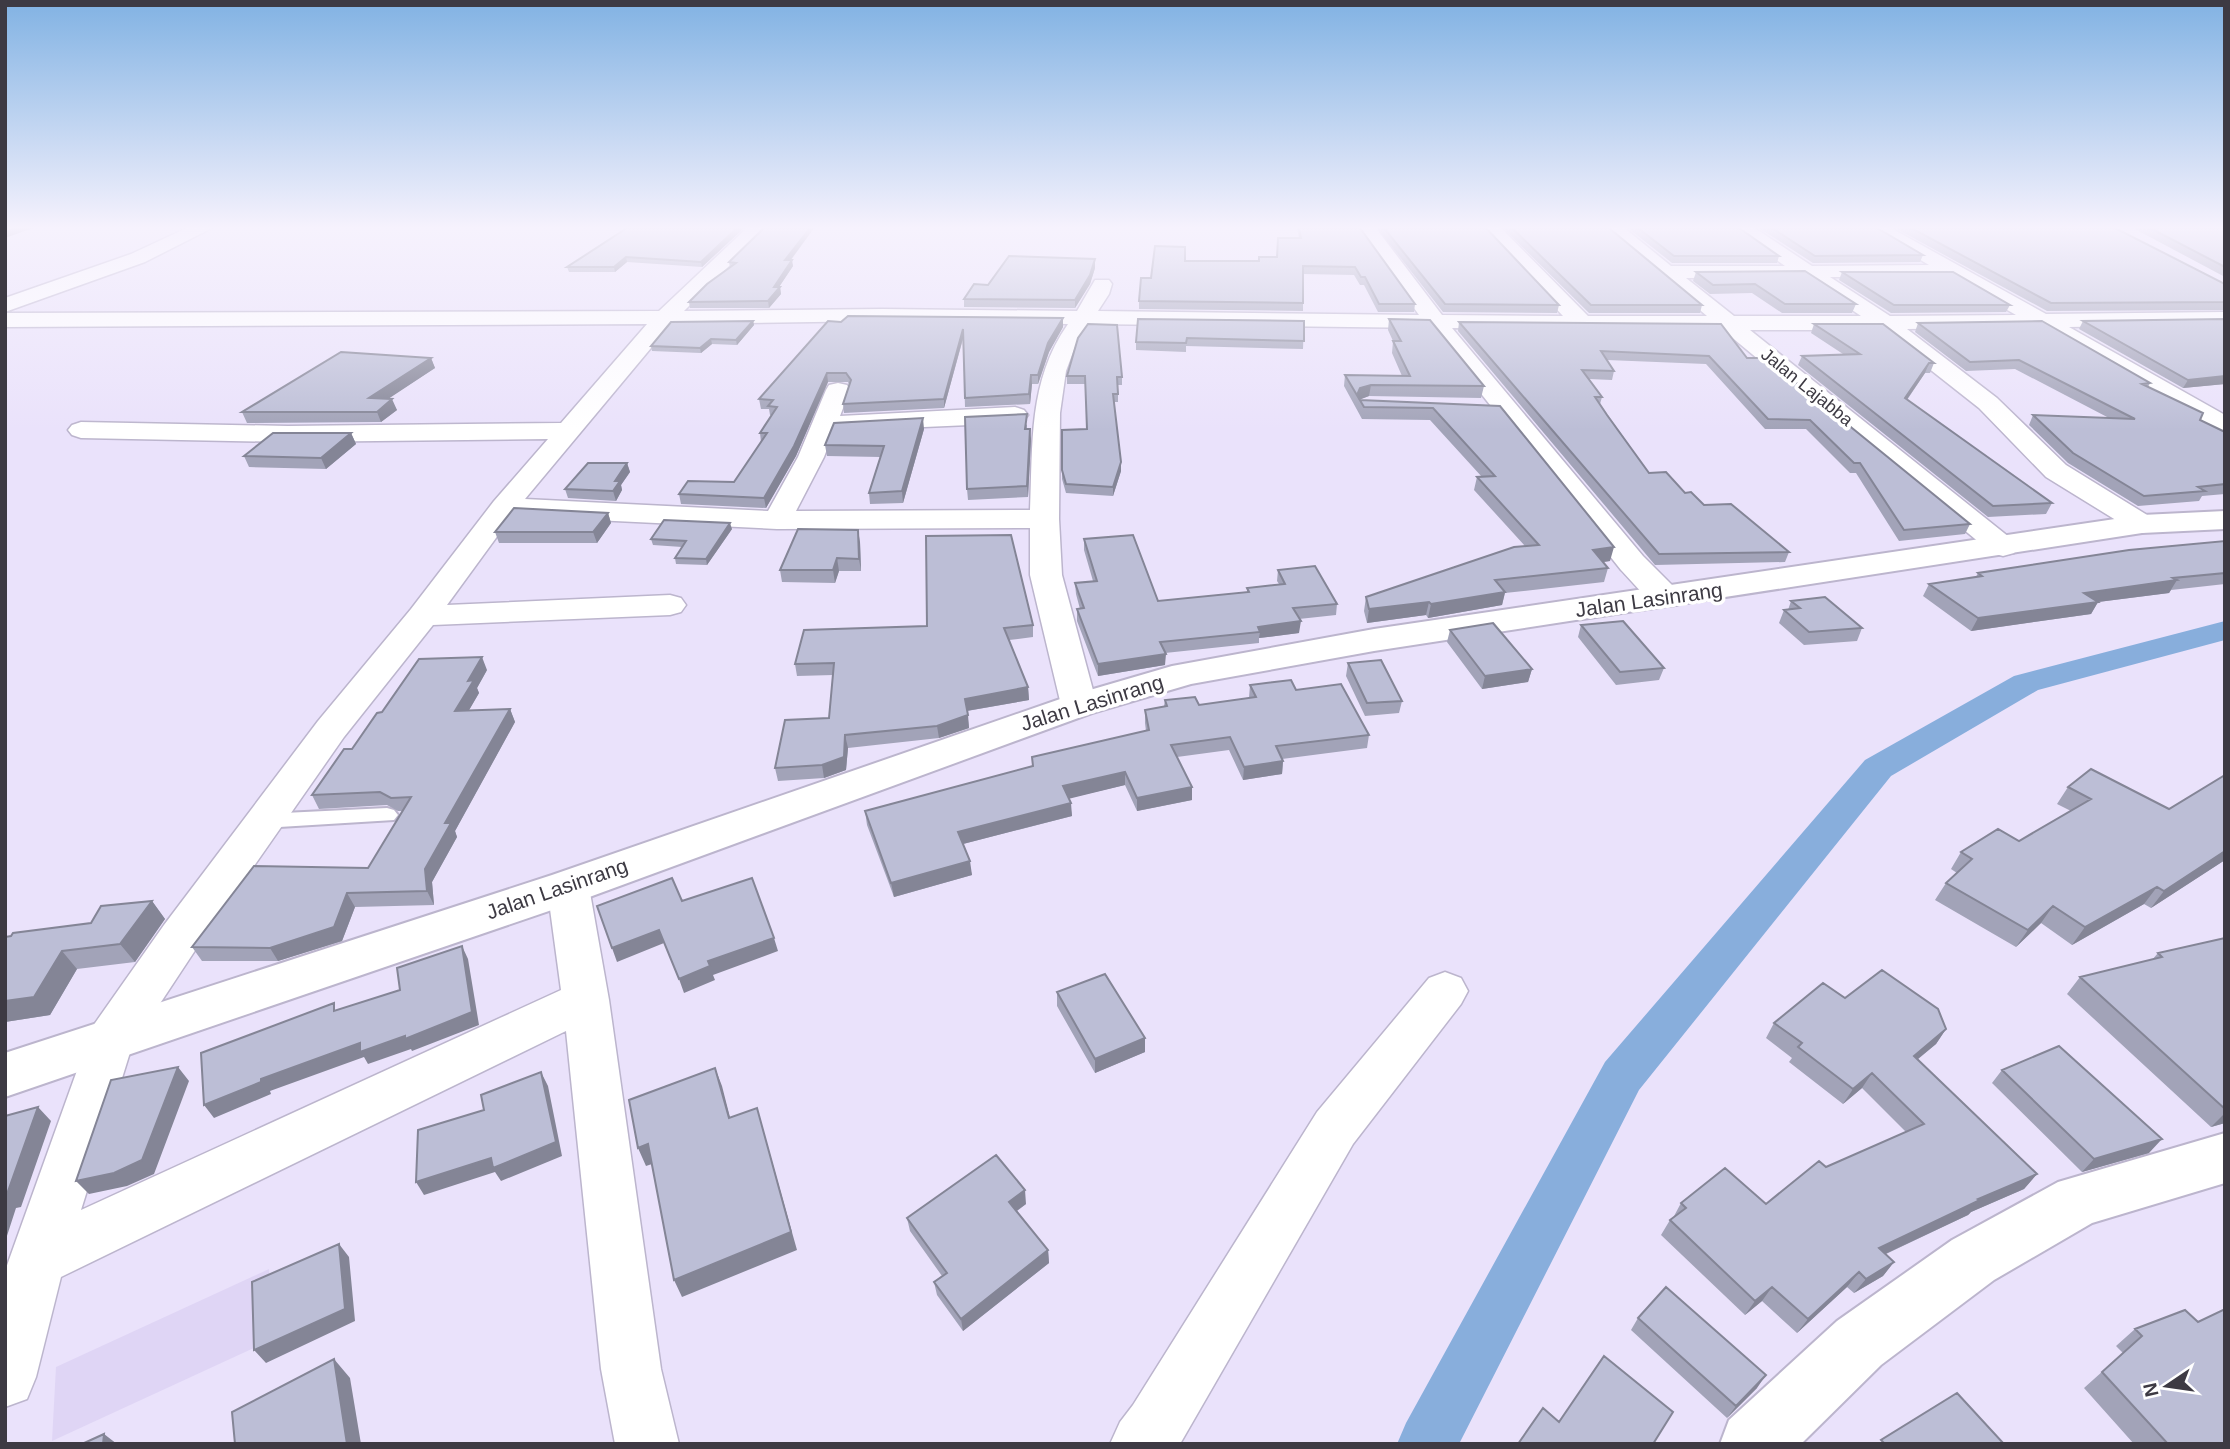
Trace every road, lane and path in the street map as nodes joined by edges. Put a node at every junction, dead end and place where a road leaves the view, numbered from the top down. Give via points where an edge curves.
1 (32, 295) edge
2 (689, 295) edge
3 (1099, 295) edge
4 (1415, 295) edge
5 (1554, 295) edge
6 (1695, 295) edge
7 (1842, 295) edge
8 (1995, 295) edge
9 (5, 306) edge
10 (666, 316) junction
11 (1081, 318) junction
12 (2225, 318) edge
13 (5, 320) edge
14 (2041, 320) junction
15 (1435, 321) junction
16 (1728, 321) junction
17 (1582, 323) junction
18 (1885, 323) junction
19 (838, 390) edge
20 (1481, 408) edge
21 (1509, 408) junction
22 (1047, 413) junction
23 (825, 424) junction
24 (2225, 426) edge
25 (81, 430) dead end
26 (569, 431) junction
27 (504, 508) junction
28 (1044, 519) junction
29 (777, 520) junction
30 (2225, 520) edge
31 (2142, 524) junction
32 (2003, 547) junction
33 (1667, 598) junction
34 (670, 605) dead end
35 (423, 616) junction
36 (1079, 705) junction
37 (387, 816) dead end
38 (262, 821) junction
39 (568, 887) junction
40 (1445, 991) dead end
41 (586, 999) junction
42 (110, 1040) junction
43 (5, 1075) edge
44 (2225, 1158) edge
45 (37, 1259) junction
46 (5, 1377) edge
47 (647, 1444) edge
48 (1142, 1444) edge
49 (1753, 1444) edge

1 - 9 street
2 - 10 street
3 - 11 street
4 - 15 street
5 - 17 street
6 - 16 street, Jalan Lajabba
7 - 18 street
8 - 14 street
10 - 11 street
10 - 13 street
10 - 26 street
11 - 15 street
11 - 22 street via 1054,371
12 - 14 street
14 - 18 street
14 - 24 street
15 - 17 street
15 - 21 street
16 - 17 street
16 - 18 street
16 - 32 street, Jalan Lajabba
18 - 31 street via 1988,403 2056,471
19 - 23 street
20 - 21 street
21 - 33 street via 1624,553
22 - 23 street
22 - 28 street
23 - 29 street
25 - 26 street via 288,434
26 - 27 street
27 - 29 street
27 - 35 street
28 - 29 street
28 - 36 street via 1046,575
30 - 31 street, Jalan Lasinrang
31 - 32 street, Jalan Lasinrang
32 - 33 street, Jalan Lasinrang
33 - 36 street, Jalan Lasinrang via 1374,640 1185,674
34 - 35 street
35 - 38 street
36 - 39 street, Jalan Lasinrang
37 - 38 lane
38 - 42 street
39 - 41 street
39 - 42 street, Jalan Lasinrang
40 - 48 street via 1335,1128
41 - 45 street
41 - 47 street via 631,1369
42 - 43 street, Jalan Lasinrang
42 - 45 street
44 - 49 street via 2078,1201 1973,1260 1859,1343
45 - 46 street

